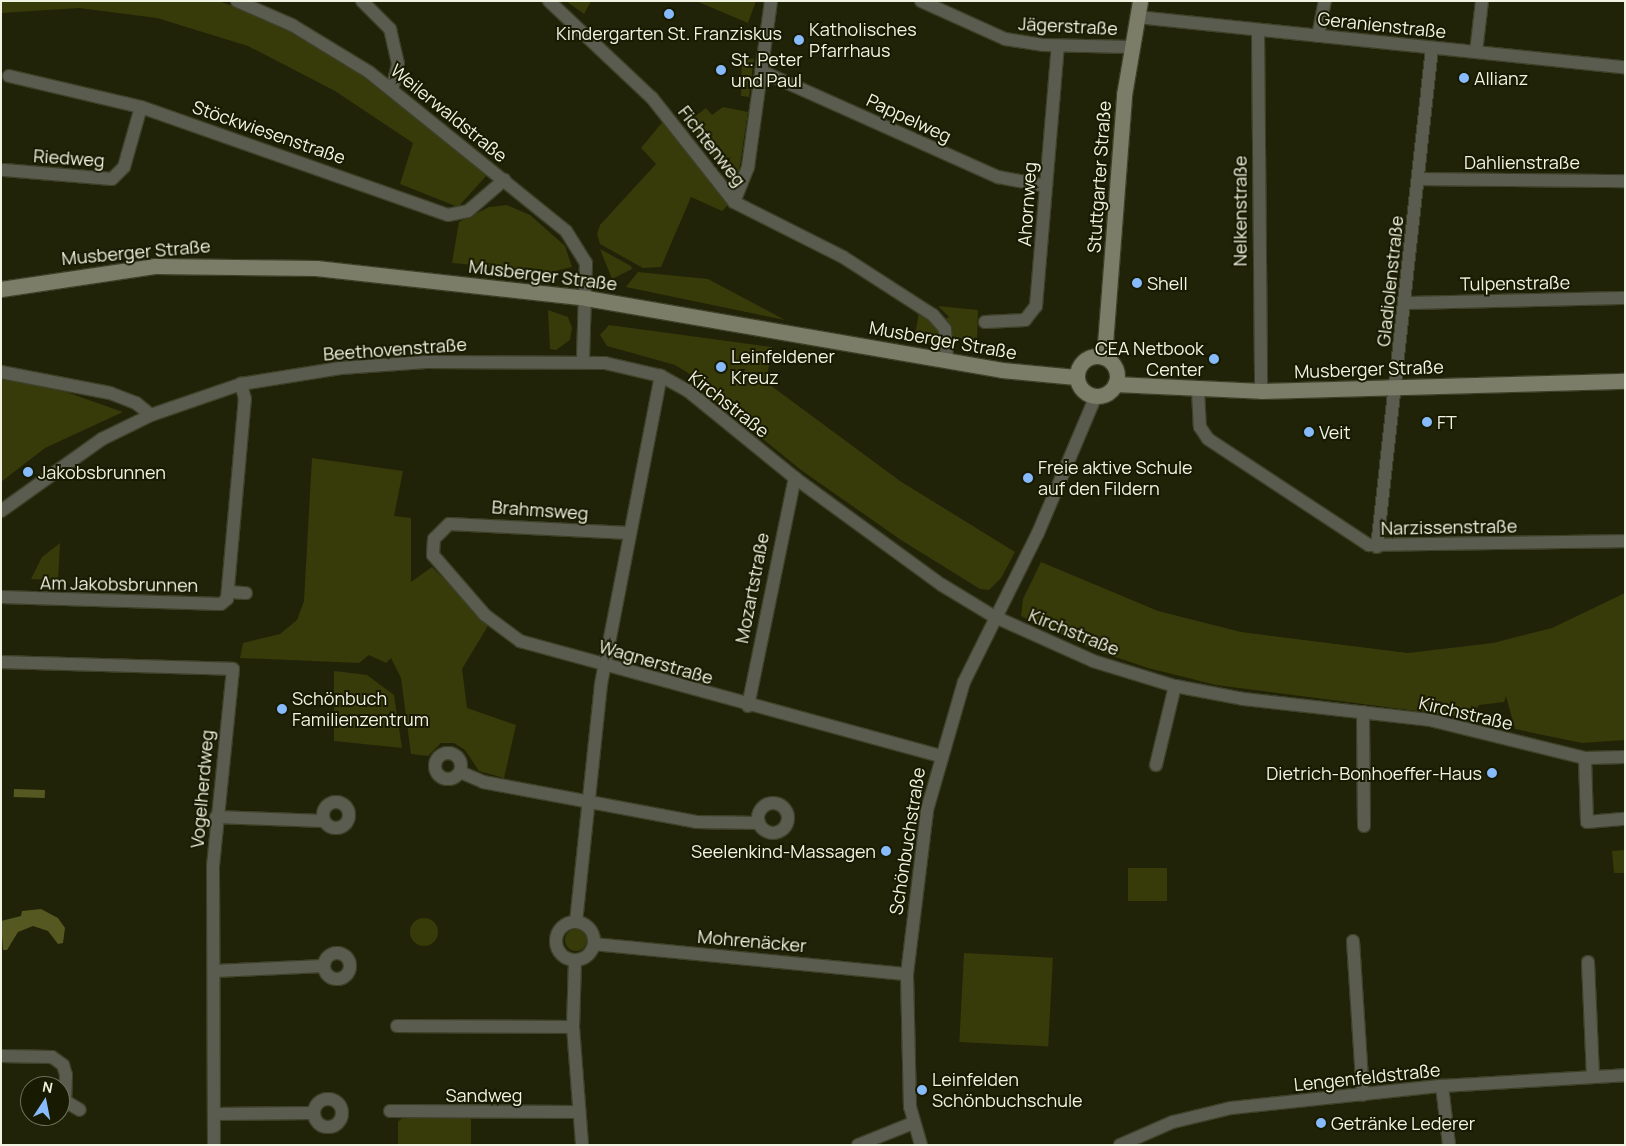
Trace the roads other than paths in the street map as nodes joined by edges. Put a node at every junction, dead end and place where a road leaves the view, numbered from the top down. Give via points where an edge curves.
1 (237, 1) edge
2 (362, 1) edge
3 (549, 1) edge
4 (772, 1) edge
5 (921, 1) edge
6 (1140, 1) edge
7 (1325, 1) edge
8 (1482, 1) edge
9 (1137, 17) junction
10 (1258, 30) junction
11 (1318, 36) junction
12 (1058, 46) junction
13 (1131, 47) junction
14 (1432, 48) junction
15 (1476, 52) junction
16 (1625, 67) edge
17 (761, 71) junction
18 (9, 76) dead end
19 (392, 89) junction
20 (141, 107) junction
21 (4, 170) dead end
22 (1418, 179) junction
23 (504, 180) junction
24 (1625, 181) edge
25 (1046, 186) junction
26 (734, 202) junction
27 (1, 289) edge
28 (586, 298) junction
29 (1625, 298) edge
30 (1406, 303) junction
31 (986, 322) dead end
32 (1104, 356) junction
33 (947, 360) junction
34 (583, 361) junction
35 (1, 372) edge
36 (660, 376) junction
37 (1076, 377) junction
38 (1625, 381) edge
39 (241, 384) junction
40 (1115, 384) junction
41 (1397, 387) junction
42 (1198, 391) junction
43 (1261, 391) junction
44 (1096, 396) junction
45 (151, 415) junction
46 (794, 478) junction
47 (1, 511) edge
48 (449, 524) joint
49 (629, 533) junction
50 (1625, 541) edge
51 (1377, 547) junction
52 (230, 592) junction
53 (246, 593) dead end
54 (1, 597) edge
55 (993, 616) junction
56 (1, 662) edge
57 (605, 666) junction
58 (1175, 686) junction
59 (748, 706) junction
60 (1363, 712) junction
61 (940, 756) junction
62 (1625, 757) edge
63 (1584, 758) junction
64 (1156, 765) dead end
65 (460, 772) dead end
66 (586, 801) junction
67 (216, 817) junction
68 (1625, 819) edge
69 (324, 821) dead end
70 (758, 822) dead end
71 (1364, 826) dead end
72 (576, 922) junction
73 (1353, 941) dead end
74 (594, 944) junction
75 (574, 960) junction
76 (1588, 962) dead end
77 (324, 966) dead end
78 (214, 971) junction
79 (907, 974) junction
80 (397, 1026) dead end
81 (573, 1028) junction
82 (1, 1056) edge
83 (1625, 1075) edge
84 (1593, 1076) junction
85 (1442, 1086) junction
86 (1363, 1095) junction
87 (80, 1110) dead end
88 (390, 1111) dead end
89 (578, 1112) junction
90 (314, 1113) dead end
91 (214, 1114) junction
92 (913, 1123) junction
93 (214, 1145) edge
94 (582, 1145) edge
95 (858, 1145) edge
96 (921, 1145) edge
97 (1120, 1145) edge
98 (1449, 1145) edge

1 - 19 street, Weilerwaldstraße via 306,32
2 - 19 street via 390,29 398,64
3 - 26 street, Fichtenweg via 652,98
4 - 17 street
5 - 12 street, Jägerstraße via 990,34
6 - 9 main road, Stuttgarter Straße
7 - 11 street
8 - 15 street
9 - 10 street, Geranienstraße
9 - 13 main road, Stuttgarter Straße
10 - 11 street, Geranienstraße
10 - 43 street, Nelkenstraße
11 - 14 street, Geranienstraße
12 - 13 street, Jägerstraße
12 - 25 street, Ahornweg
13 - 32 main road, Stuttgarter Straße
14 - 15 street, Geranienstraße
14 - 22 street, Gladiolenstraße
15 - 16 street, Geranienstraße
17 - 25 street, Pappelweg via 998,177
17 - 26 street via 748,167
18 - 20 street, Stöckwiesenstraße
19 - 23 street, Weilerwaldstraße
20 - 21 street, Riedweg via 124,167 112,179
20 - 23 street, Stöckwiesenstraße via 448,214 468,211
22 - 24 street, Dahlienstraße
22 - 30 street, Gladiolenstraße
23 - 28 street, Weilerwaldstraße via 577,243 586,263
25 - 31 street, Ahornweg via 1034,313 1018,322
26 - 33 street, Fichtenweg via 850,261 921,307 945,329
27 - 28 main road, Musberger Straße via 124,269 244,264
28 - 33 main road, Musberger Straße
28 - 34 street
29 - 30 street, Tulpenstraße
30 - 41 street, Gladiolenstraße
32 - 37 main road via 1088,357
32 - 40 main road via 1116,370
33 - 37 main road, Musberger Straße
34 - 36 street, Kirchstraße via 633,367
34 - 39 street, Beethovenstraße via 426,362 341,368
35 - 45 street via 127,398
36 - 46 street, Kirchstraße via 688,391
36 - 49 street
37 - 44 main road via 1085,392
38 - 41 main road, Musberger Straße
39 - 45 street, Beethovenstraße
39 - 52 street via 245,399
40 - 42 main road, Musberger Straße
40 - 44 main road
41 - 43 main road, Musberger Straße
41 - 51 street, Gladiolenstraße
42 - 43 main road, Musberger Straße
42 - 51 street, Narzissenstraße via 1200,427 1208,439 1346,533
44 - 55 street, Schönbuchstraße via 1091,418 1028,553
45 - 47 street, Beethovenstraße via 69,460
46 - 55 street, Kirchstraße
46 - 59 street, Mozartstraße
48 - 49 street, Brahmsweg
48 - 57 street, Wagnerstraße via 434,539 435,562 501,630 541,649
49 - 57 street
50 - 51 street, Narzissenstraße
52 - 53 street
52 - 54 street, Am Jakobsbrunnen via 222,604
55 - 58 street, Kirchstraße via 1093,661
55 - 61 street, Schönbuchstraße via 964,682
56 - 67 street, Vogelherdweg via 233,669
57 - 59 street, Wagnerstraße
57 - 66 street
58 - 60 street, Kirchstraße via 1244,699
58 - 64 street
59 - 61 street, Wagnerstraße
60 - 63 street, Kirchstraße via 1430,720
60 - 71 street
61 - 79 street, Schönbuchstraße via 921,846
62 - 63 street, Kirchstraße
63 - 68 street via 1587,822
65 - 66 street via 483,782
66 - 70 street via 696,822
66 - 72 street
67 - 69 street
67 - 78 street, Vogelherdweg
72 - 74 street via 592,931
72 - 75 street via 564,926 556,937 562,955
73 - 86 street
74 - 75 street via 587,956
74 - 79 street, Mohrenäcker
75 - 81 street
76 - 84 street
77 - 78 street
78 - 91 street, Vogelherdweg
79 - 92 street, Schönbuchstraße
80 - 81 street
81 - 89 street
82 - 87 street via 52,1057 63,1065 66,1075 65,1101
83 - 84 street, Lengenfeldstraße
84 - 85 street, Lengenfeldstraße
85 - 86 street, Lengenfeldstraße
85 - 98 street
86 - 97 street, Lengenfeldstraße via 1203,1114
88 - 89 street, Sandweg
89 - 94 street
90 - 91 street
91 - 93 street, Vogelherdweg
92 - 95 street
92 - 96 street, Schönbuchstraße

